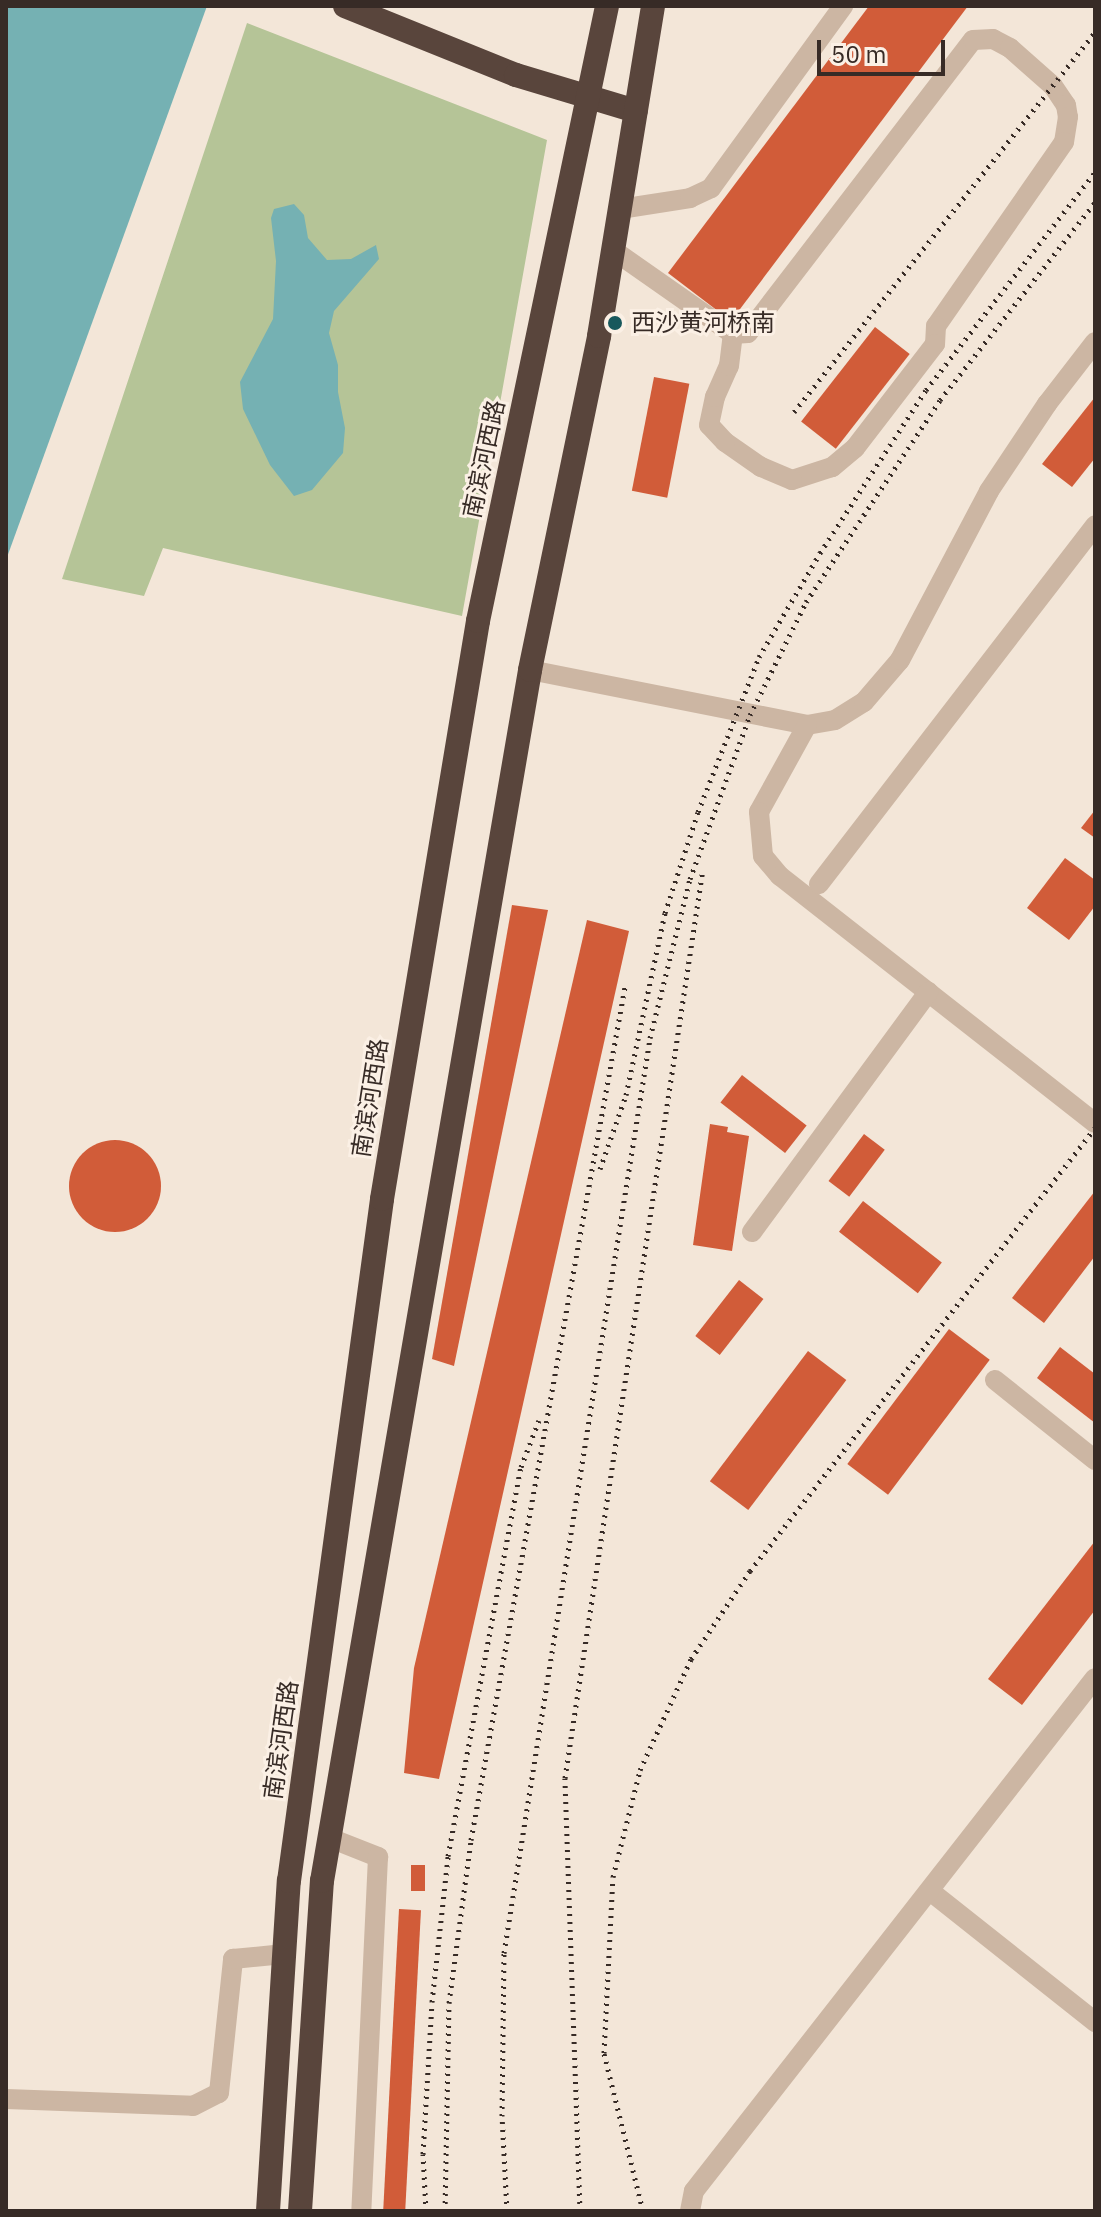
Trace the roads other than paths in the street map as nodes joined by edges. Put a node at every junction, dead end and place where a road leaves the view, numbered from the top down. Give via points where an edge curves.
1 (345, 6) edge
2 (607, 6) edge
3 (653, 6) edge
4 (843, 6) edge
5 (590, 100) junction
6 (636, 111) junction
7 (620, 209) junction
8 (613, 250) junction
9 (733, 334) junction
10 (1095, 342) edge
11 (1095, 525) edge
12 (530, 670) junction
13 (807, 725) junction
14 (819, 884) dead end
15 (928, 992) junction
16 (1095, 1123) edge
17 (752, 1232) dead end
18 (995, 1380) dead end
19 (1095, 1460) edge
20 (1095, 1678) edge
21 (330, 1838) junction
22 (289, 1881) junction
23 (322, 1881) junction
24 (930, 1891) junction
25 (284, 1954) junction
26 (1095, 2022) edge
27 (6, 2099) edge
28 (268, 2211) edge
29 (300, 2211) edge
30 (361, 2211) edge
31 (690, 2211) edge

1 - 5 highway
2 - 5 highway, 南滨河西路
3 - 6 highway
4 - 7 street via 711,188 690,198
5 - 6 highway
5 - 22 highway, 南滨河西路 via 478,621 443,819 382,1199
6 - 7 highway
7 - 8 highway
8 - 9 street
8 - 12 highway
9 - 9 street via 748,333 973,40 993,39 1010,48 1053,86 1066,105 1064,142 936,326 935,344 855,448 832,467 792,480 761,467 709,425 729,366
10 - 13 street via 989,491 900,660 882,684 835,720
11 - 14 street
12 - 13 street
12 - 21 highway
13 - 15 street via 759,812 763,856 780,876
15 - 16 street
15 - 17 street
18 - 19 street
20 - 24 street
21 - 23 highway
21 - 30 street via 378,1857
22 - 23 street
22 - 25 highway, 南滨河西路
23 - 29 highway
24 - 26 street
24 - 31 street via 694,2191
25 - 27 street via 233,1959 219,2093 193,2106
25 - 28 highway, 南滨河西路

